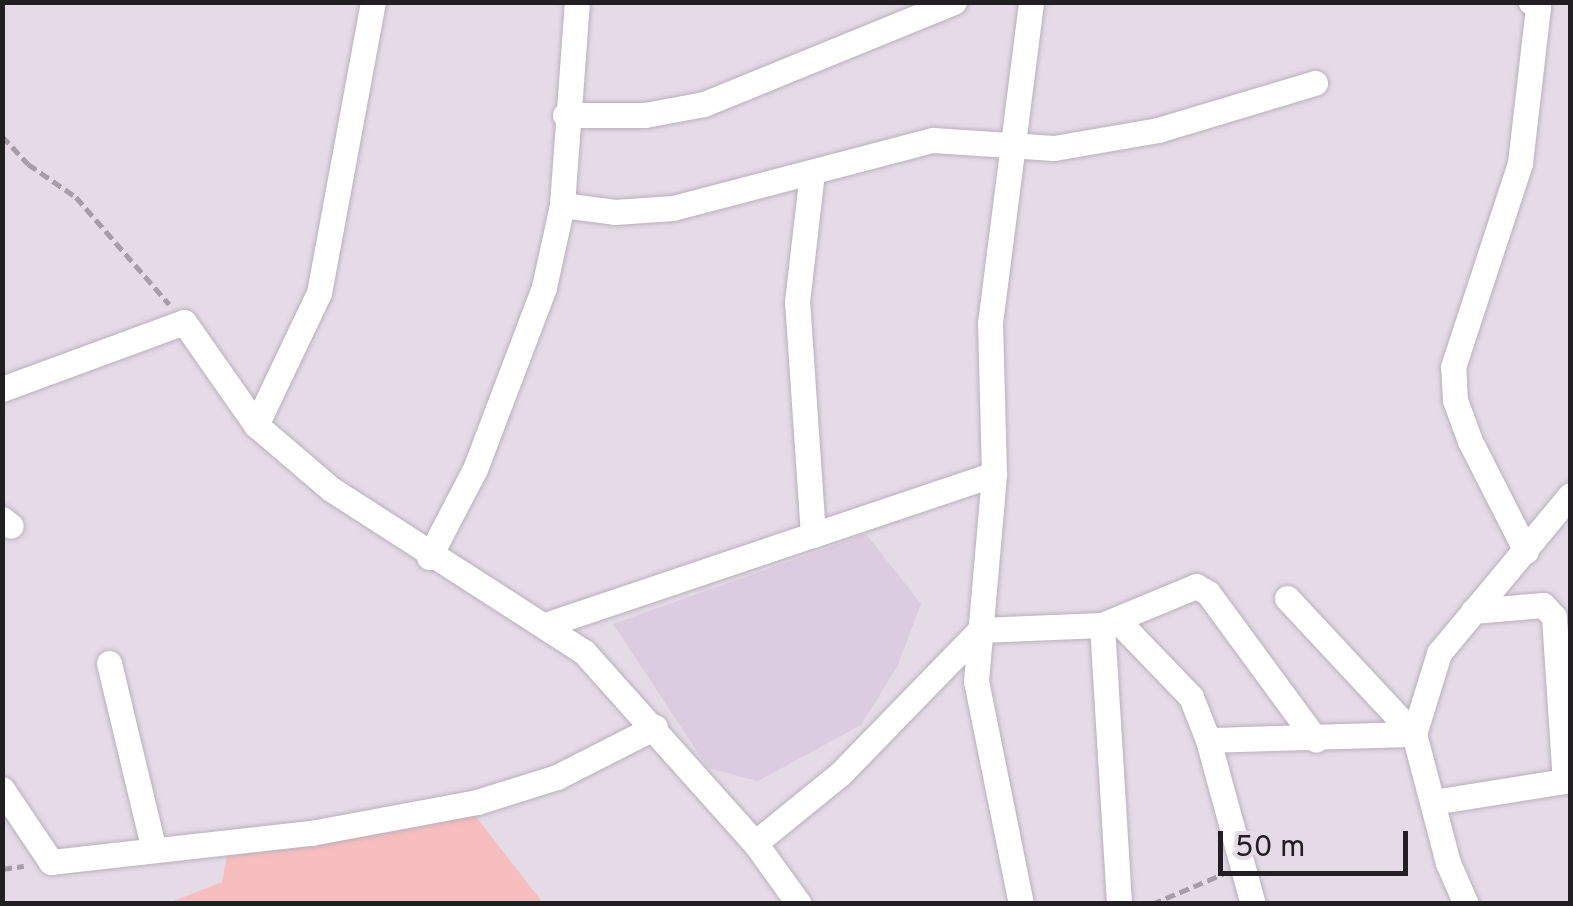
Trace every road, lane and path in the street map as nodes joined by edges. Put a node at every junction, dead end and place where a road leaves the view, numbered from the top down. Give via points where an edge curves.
1 (372, 2) edge
2 (576, 2) edge
3 (954, 2) edge
4 (1031, 2) edge
5 (1537, 4) edge
6 (1315, 83) dead end
7 (565, 115) junction
8 (2, 136) edge
9 (1011, 147) junction
10 (812, 173) junction
11 (562, 205) junction
12 (184, 322) junction
13 (2, 389) edge
14 (256, 425) junction
15 (994, 474) junction
16 (1570, 496) edge
17 (813, 535) junction
18 (1526, 551) junction
19 (429, 557) junction
20 (1287, 598) dead end
21 (1473, 611) junction
22 (1110, 622) junction
23 (548, 624) junction
24 (980, 630) junction
25 (108, 663) dead end
26 (655, 727) junction
27 (1414, 734) junction
28 (1208, 740) junction
29 (1316, 740) junction
30 (1568, 780) edge
31 (2, 789) edge
32 (1433, 802) junction
33 (756, 844) junction
34 (154, 850) junction
35 (1242, 866) junction
36 (799, 904) edge
37 (1021, 904) edge
38 (1119, 904) edge
39 (1152, 904) edge
40 (1253, 904) edge
41 (1466, 904) edge

1 - 14 street via 318,293
2 - 7 street
3 - 7 street via 704,104 645,115
4 - 9 street
5 - 18 street via 1520,163 1453,366 1455,400 1470,441
6 - 9 street via 1158,130 1054,148
7 - 11 street
8 - 12 path via 28,164 76,197
9 - 10 street via 933,140
9 - 15 street via 990,323
10 - 11 street via 672,208 615,212
10 - 17 street via 797,302
11 - 19 street via 516,368
12 - 13 street
12 - 14 street
14 - 19 street via 331,489
15 - 17 street
15 - 24 street
16 - 18 street
17 - 23 street
18 - 21 street
19 - 23 street
20 - 27 street
21 - 27 street via 1438,653
21 - 30 street via 1543,605 1554,617
22 - 24 street
22 - 28 street via 1173,673
22 - 29 street via 1196,586 1208,593
22 - 38 street
23 - 26 street
24 - 33 street via 840,774
24 - 37 street via 980,716
25 - 34 street
26 - 33 street
26 - 34 street via 556,777 477,802 311,832
27 - 29 street
27 - 32 street
28 - 29 street
28 - 35 street
30 - 32 street
31 - 34 street via 51,862
32 - 41 street
33 - 36 street
35 - 39 path
35 - 40 street

